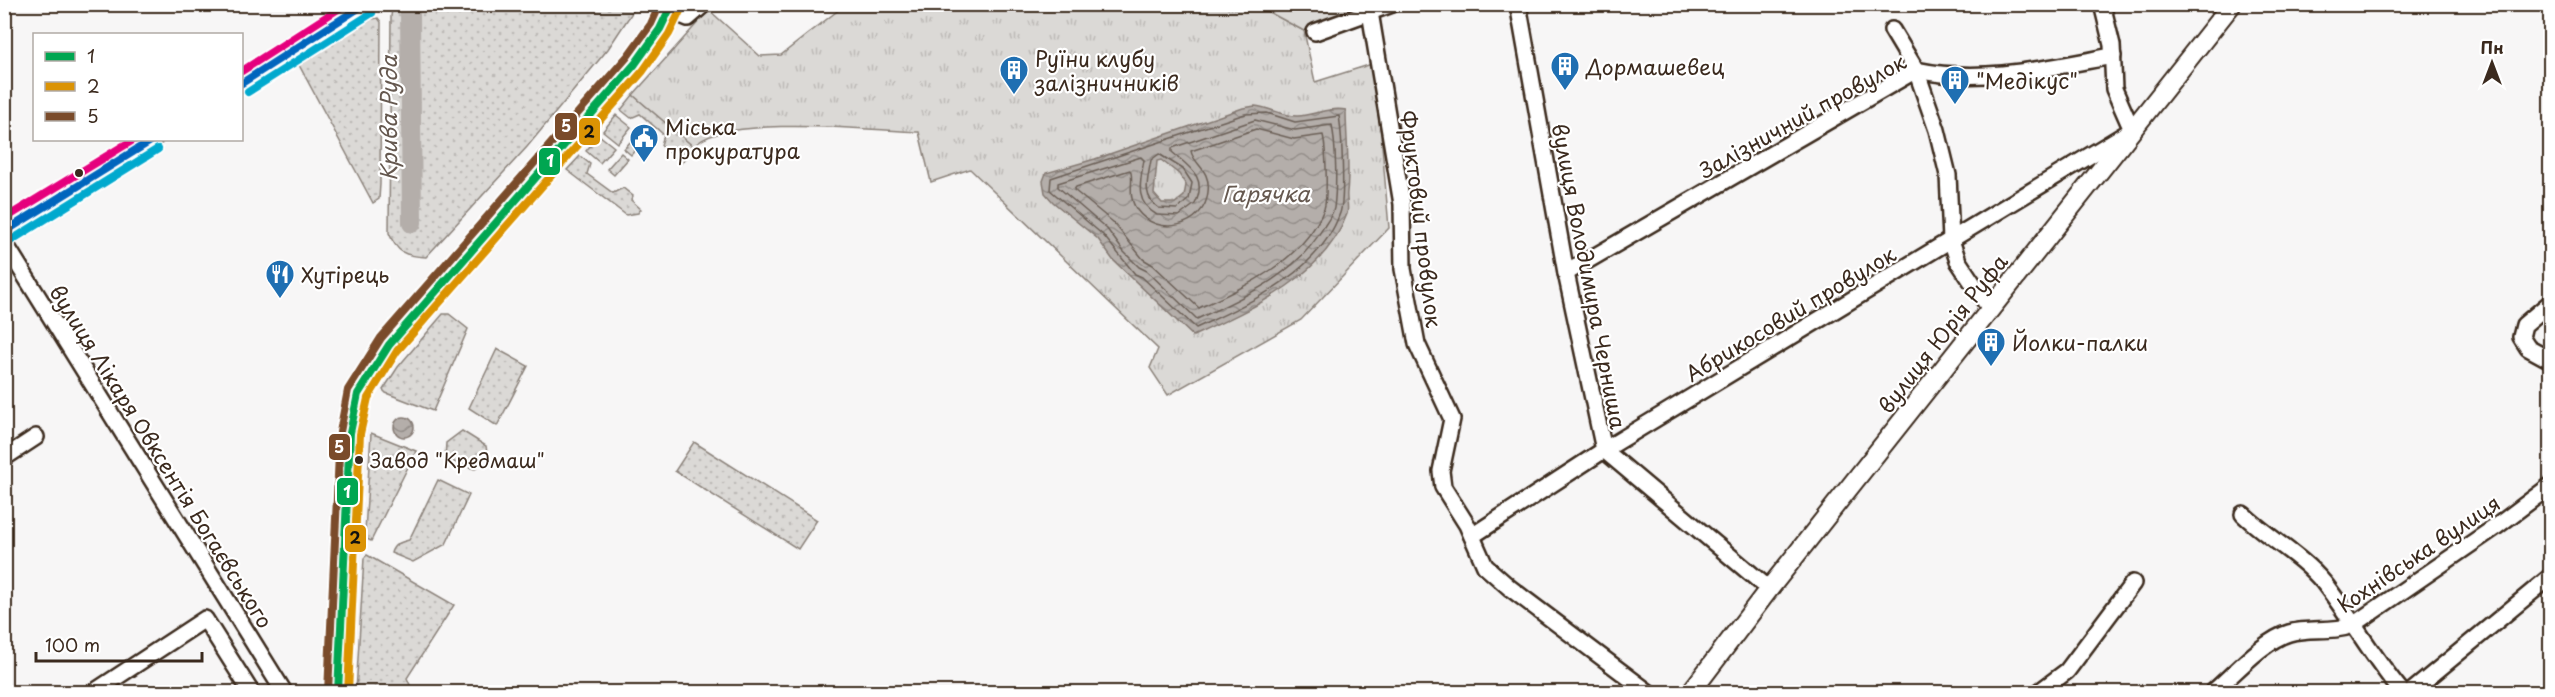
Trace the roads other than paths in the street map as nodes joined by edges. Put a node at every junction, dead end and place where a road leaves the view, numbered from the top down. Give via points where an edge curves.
1 (366, 4) edge
2 (704, 4) edge
3 (1392, 4) edge
4 (1518, 4) edge
5 (2102, 4) edge
6 (2232, 4) edge
7 (670, 7) edge
8 (1370, 12) junction
9 (1892, 30) dead end
10 (1315, 32) dead end
11 (2113, 56) junction
12 (1916, 70) junction
13 (243, 82) edge
14 (2132, 130) junction
15 (150, 141) edge
16 (4, 232) edge
17 (1951, 240) junction
18 (4, 242) edge
19 (1566, 273) junction
20 (2550, 303) edge
21 (1990, 309) junction
22 (2550, 360) edge
23 (36, 437) dead end
24 (1604, 450) junction
25 (4, 458) edge
26 (2550, 486) edge
27 (2243, 514) dead end
28 (1472, 536) junction
29 (2550, 577) edge
30 (2133, 582) dead end
31 (1769, 589) junction
32 (2353, 625) junction
33 (94, 693) edge
34 (250, 693) edge
35 (284, 693) edge
36 (338, 693) edge
37 (1648, 693) edge
38 (1691, 693) edge
39 (2039, 693) edge
40 (2213, 693) edge
41 (2402, 693) edge
42 (2411, 693) edge

1 - 13 main road
2 - 7 street via 688,18
3 - 8 street
4 - 19 street, вулиця Володимира Черниша
5 - 11 street
6 - 14 main road, вулиця Юрія Руфа
7 - 36 highway via 635,64 388,345 358,394 350,433
8 - 10 street
8 - 28 street, Фруктовий провулок via 1402,204 1403,269 1417,344 1452,419 1441,471 1443,487
9 - 12 street
11 - 12 street, Залізничний провулок via 2020,73 1948,77
11 - 14 street via 2114,89
12 - 17 street via 1948,175
12 - 19 street, Залізничний провулок
14 - 17 street, Абрикосовий провулок
14 - 21 main road, вулиця Юрія Руфа
15 - 16 main road
17 - 21 street via 1958,261
17 - 24 street, Абрикосовий провулок
18 - 35 street, вулиця Лікаря Овксентія Богаєвського
19 - 24 street, вулиця Володимира Черниша
20 - 22 street via 2524,326 2521,337 2528,348
21 - 31 main road, вулиця Юрія Руфа
23 - 25 street
24 - 28 street, Абрикосовий провулок
24 - 31 street, вулиця Володимира Черниша
26 - 32 street, Кохнівська вулиця
27 - 32 street via 2293,552 2323,583
28 - 37 street, Фруктовий провулок via 1485,566
29 - 42 street
30 - 39 street via 2067,671
31 - 38 main road, вулиця Юрія Руфа
32 - 40 street, Кохнівська вулиця via 2280,637
32 - 41 street
33 - 34 street via 206,619

